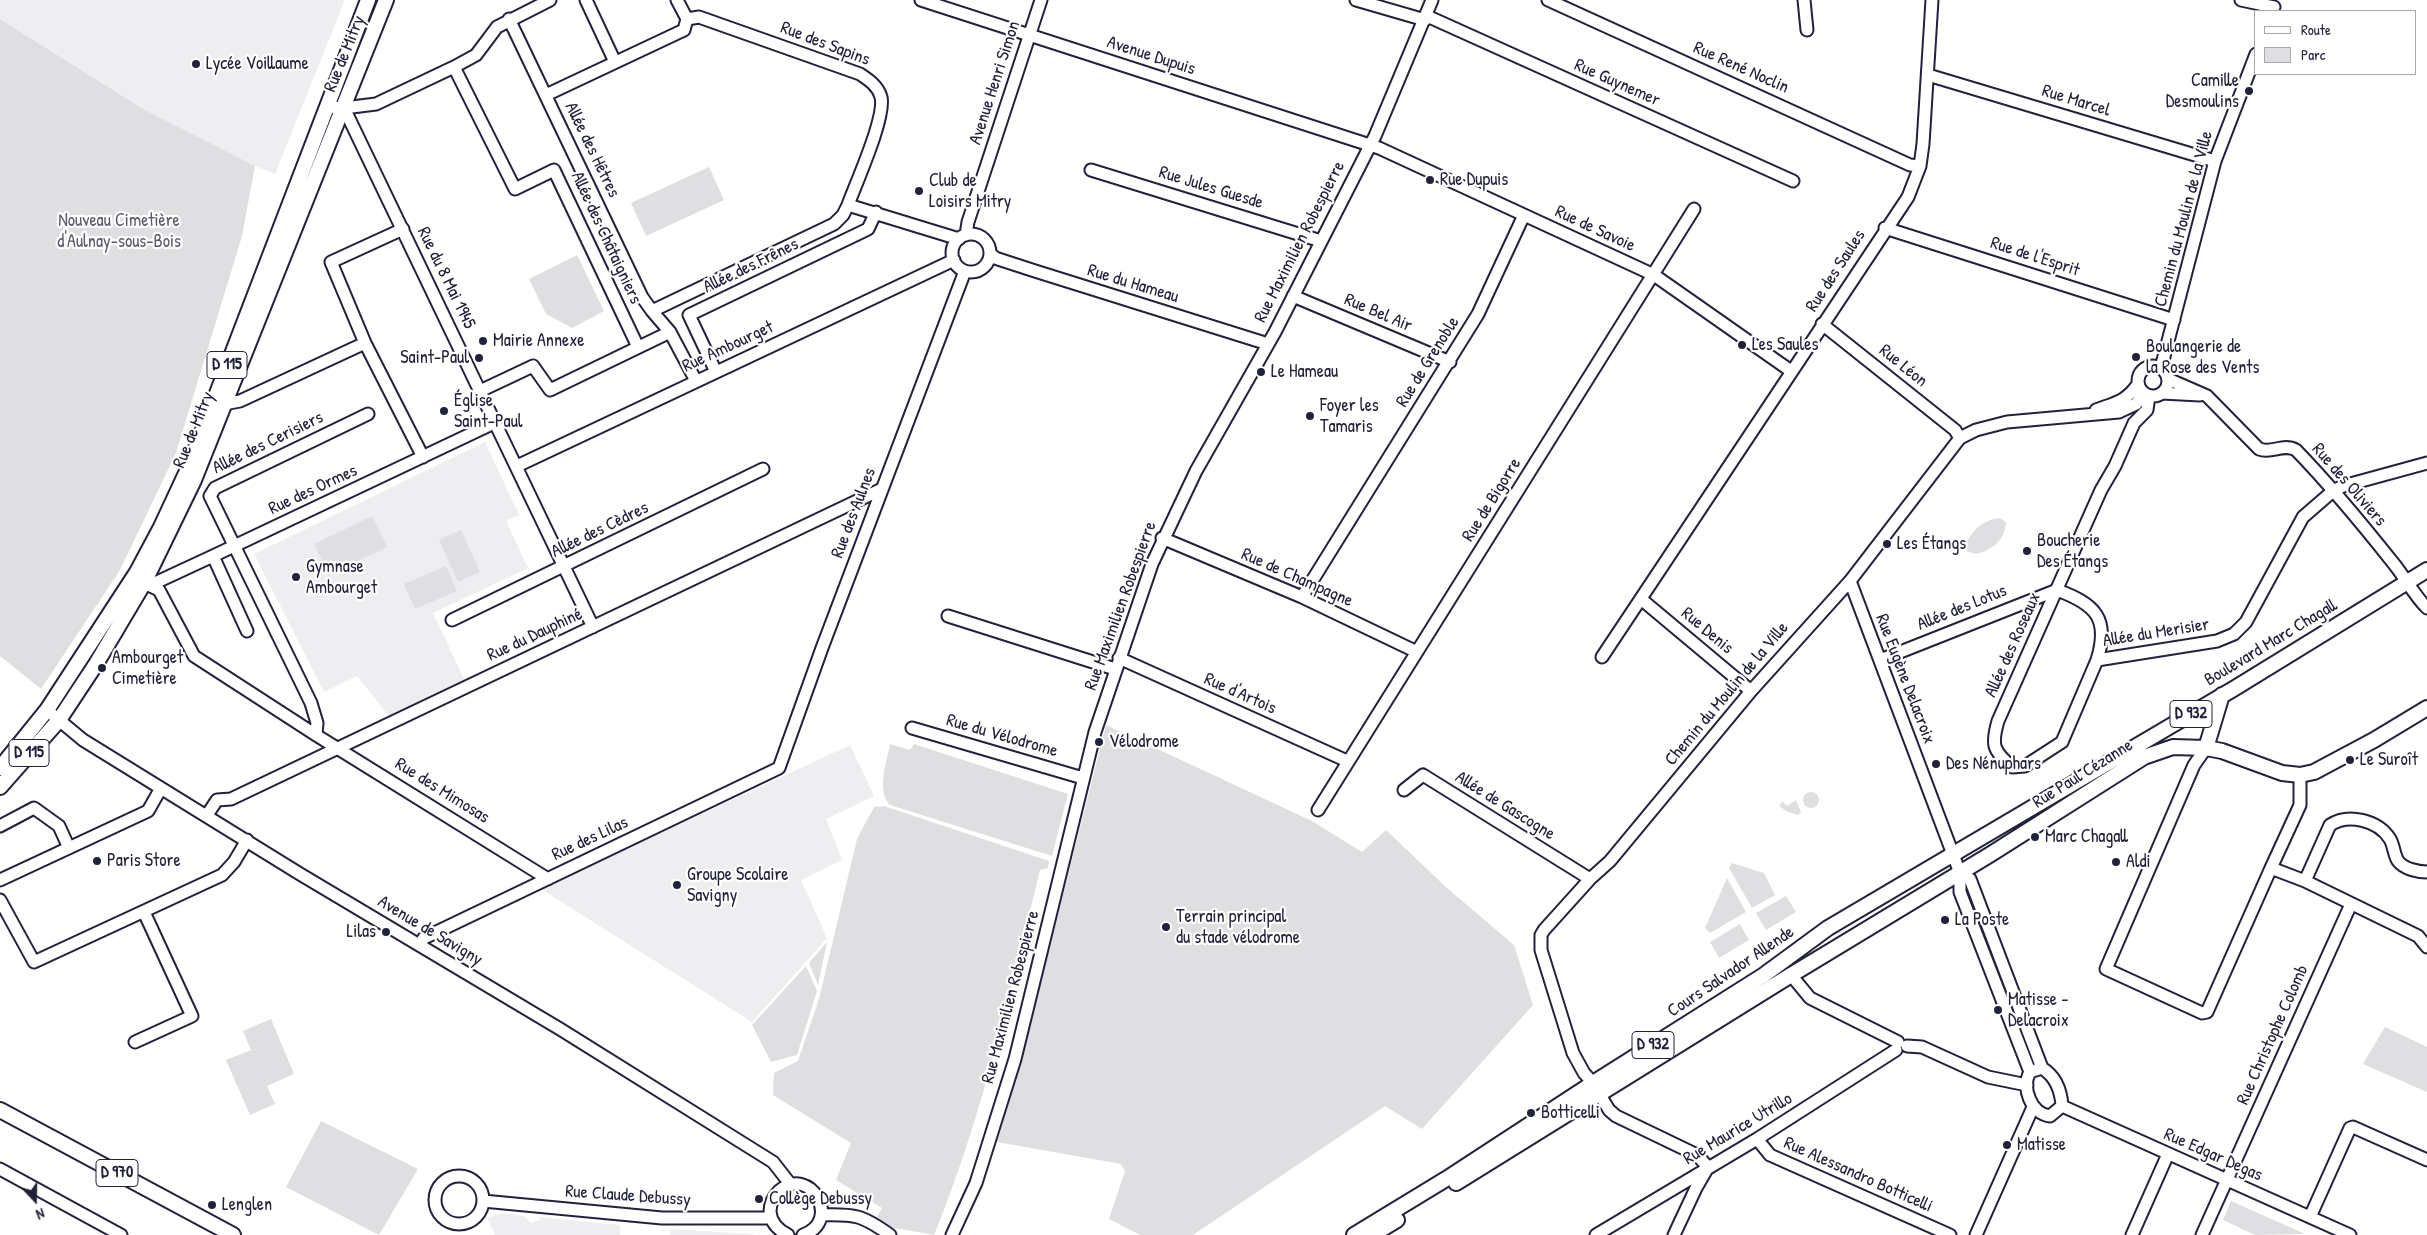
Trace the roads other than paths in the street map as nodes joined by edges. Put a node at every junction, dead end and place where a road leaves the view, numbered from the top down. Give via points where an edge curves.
1 (368, 0) edge
2 (386, 0) edge
3 (550, 0) edge
4 (586, 0) edge
5 (677, 0) edge
6 (920, 0) edge
7 (1041, 0) edge
8 (1356, 0) edge
9 (1432, 0) edge
10 (1548, 0) edge
11 (1804, 0) edge
12 (1932, 0) edge
13 (2241, 0) edge
14 (2274, 6) edge
15 (1426, 18) junction
16 (509, 19) junction
17 (687, 19) junction
18 (1807, 30) dead end
19 (1029, 35) junction
20 (2254, 59) edge
21 (616, 62) junction
22 (454, 67) junction
23 (1928, 75) junction
24 (546, 95) junction
25 (327, 107) junction
26 (344, 108) junction
27 (1370, 145) junction
28 (2214, 161) junction
29 (1920, 166) junction
30 (1091, 170) dead end
31 (1793, 181) dead end
32 (848, 206) junction
33 (1694, 208) dead end
34 (876, 212) junction
35 (1524, 215) junction
36 (1885, 228) junction
37 (403, 229) junction
38 (963, 237) junction
39 (1321, 241) junction
40 (990, 253) junction
41 (954, 260) junction
42 (965, 271) junction
43 (1654, 276) junction
44 (1293, 296) junction
45 (652, 311) junction
46 (2174, 320) junction
47 (1822, 324) junction
48 (670, 332) junction
49 (366, 343) junction
50 (1268, 344) junction
51 (638, 347) junction
52 (1450, 362) junction
53 (2155, 367) junction
54 (1791, 370) junction
55 (716, 372) junction
56 (2168, 379) junction
57 (696, 381) junction
58 (480, 391) junction
59 (2143, 391) junction
60 (2162, 393) junction
61 (2207, 396) junction
62 (224, 404) junction
63 (368, 414) dead end
64 (496, 422) junction
65 (1960, 438) junction
66 (423, 457) junction
67 (2427, 463) edge
68 (517, 466) junction
69 (763, 469) dead end
70 (882, 489) junction
71 (2333, 491) junction
72 (1162, 538) junction
73 (235, 546) junction
74 (213, 556) junction
75 (564, 567) junction
76 (2427, 570) edge
77 (1850, 581) junction
78 (2408, 582) junction
79 (144, 583) junction
80 (2057, 590) junction
81 (1302, 597) junction
82 (1641, 599) junction
83 (2427, 608) edge
84 (948, 616) dead end
85 (452, 620) dead end
86 (592, 627) junction
87 (248, 631) dead end
88 (1417, 652) junction
89 (1602, 657) dead end
90 (1880, 660) junction
91 (2097, 660) junction
92 (1117, 663) junction
93 (1751, 691) junction
94 (2222, 695) junction
95 (2427, 708) edge
96 (46, 710) junction
97 (59, 720) junction
98 (1998, 722) joint
99 (912, 728) dead end
100 (316, 735) junction
101 (338, 748) junction
102 (2206, 748) junction
103 (1347, 762) junction
104 (0, 768) edge
105 (779, 768) joint
106 (2300, 775) junction
107 (1083, 778) junction
108 (0, 787) edge
109 (161, 788) junction
110 (1404, 790) dead end
111 (1318, 810) dead end
112 (207, 815) junction
113 (0, 826) edge
114 (247, 840) junction
115 (69, 848) junction
116 (1953, 856) junction
117 (2271, 868) junction
118 (2427, 872) edge
119 (1960, 873) junction
120 (548, 879) junction
121 (0, 880) edge
122 (1590, 880) junction
123 (2304, 881) junction
124 (0, 900) edge
125 (2351, 904) junction
126 (144, 912) junction
127 (419, 945) junction
128 (2427, 947) edge
129 (1791, 975) junction
130 (135, 1042) dead end
131 (1900, 1046) junction
132 (2036, 1070) junction
133 (2027, 1086) junction
134 (1596, 1088) junction
135 (2062, 1106) junction
136 (2033, 1107) junction
137 (0, 1110) edge
138 (1757, 1139) junction
139 (2168, 1154) junction
140 (2427, 1160) edge
141 (1708, 1167) junction
142 (0, 1169) edge
143 (2226, 1180) junction
144 (791, 1185) junction
145 (483, 1201) junction
146 (822, 1216) junction
147 (2310, 1217) junction
148 (771, 1218) junction
149 (115, 1234) edge
150 (233, 1235) edge
151 (788, 1235) edge
152 (805, 1235) edge
153 (890, 1235) edge
154 (952, 1235) edge
155 (1354, 1235) edge
156 (1372, 1235) edge
157 (1596, 1235) edge
158 (1674, 1235) edge
159 (1950, 1235) edge
160 (1976, 1235) edge
161 (2132, 1235) edge
162 (2202, 1235) edge
163 (2350, 1235) edge

1 - 25 main road, Rue de Mitry / D 115
2 - 26 main road, Rue de Mitry / D 115
3 - 16 street
4 - 21 street
5 - 17 street
6 - 19 street, Avenue Dupuis
7 - 19 street, Avenue Henri Simon
8 - 15 street, Rue Guynemer
9 - 15 street, Rue Maximilien Robespierre
10 - 29 street, Rue René Noclin via 1910,165
11 - 18 street
12 - 23 street, Rue des Saules
13 - 14 street
15 - 27 street, Rue Maximilien Robespierre
15 - 31 street, Rue Guynemer
16 - 22 street via 493,31 476,55
16 - 24 street, Allée des Hêtres
17 - 21 street via 684,30
17 - 32 street, Rue des Sapins via 699,17 756,36 860,74 875,86 881,96 882,113
19 - 27 street, Avenue Dupuis
19 - 38 street, Avenue Henri Simon
20 - 28 street, Chemin du Moulin de la Ville
21 - 24 street
22 - 26 street via 376,104
22 - 51 street, Allée des Châtaigniers via 515,189 554,170
23 - 28 street, Rue Marcel
23 - 29 street, Rue des Saules
24 - 45 street, Allée des Hêtres via 642,297
25 - 26 street
25 - 96 main road, Rue de Mitry / D 115 via 188,469 161,528 137,572
26 - 37 street, Rue du 8 Mai 1945
26 - 62 main road, Rue de Mitry / D 115
27 - 35 street, Rue de Savoie
27 - 39 street, Rue Maximilien Robespierre
28 - 46 street, Chemin du Moulin de la Ville
29 - 36 street, Rue des Saules via 1908,197
30 - 39 street, Rue Jules Guesde
32 - 34 street
32 - 45 street, Rue des Sapins via 834,224
33 - 43 street, Rue de Bigorre
34 - 38 street
34 - 55 street, Allée des Frênes via 868,229 689,314
35 - 43 street, Rue de Savoie
35 - 52 street, Rue de Grenoble via 1478,314
36 - 46 street, Rue de l'Esprit
36 - 47 street, Rue des Saules
37 - 49 street via 331,262
37 - 58 street, Rue du 8 Mai 1945
38 - 40 street via 982,238
38 - 41 street via 953,248
39 - 44 street, Rue Maximilien Robespierre
40 - 42 street via 982,268
40 - 50 street, Rue du Hameau via 1035,271
41 - 42 street
41 - 55 street, Rue Ambourget
42 - 70 street, Rue des Aulnes
43 - 54 street, Rue de Savoie
43 - 88 street, Rue de Bigorre
44 - 50 street, Rue Maximilien Robespierre
44 - 52 street, Rue Bel Air
45 - 48 street, Allée des Hêtres
46 - 53 street, Chemin du Moulin de la Ville
47 - 54 street, Rue des Saules
47 - 65 street, Rue Léon
48 - 51 street
48 - 57 street, Allée des Hêtres
49 - 62 street via 240,401
49 - 66 street
50 - 72 street, Rue Maximilien Robespierre
51 - 58 street via 550,390 533,366
52 - 81 street, Rue de Grenoble
53 - 56 street
53 - 59 street, Chemin du Moulin de la Ville via 2141,371
54 - 82 street, Rue des Saules
55 - 57 street, Rue Ambourget
56 - 60 street
56 - 61 street, Rue des Oliviers
57 - 68 street, Rue Ambourget
58 - 64 street, Rue du 8 Mai 1945
59 - 60 street
59 - 65 street, Chemin du Moulin de la Ville via 2088,414 2007,422
59 - 80 street, Allée des Roseaux via 2147,410 2134,422
60 - 61 street
61 - 71 street, Rue des Oliviers via 2256,446 2267,452 2283,447 2296,450
62 - 79 main road, Rue de Mitry / D 115 via 194,480
63 - 73 street, Allée des Cerisiers via 214,488 210,496
64 - 66 street, Rue des Ormes
64 - 68 street, Rue du 8 Mai 1945
65 - 77 street, Chemin du Moulin de la Ville
66 - 73 street, Rue des Ormes
67 - 71 street, Allée du Merisier
68 - 75 street, Rue du 8 Mai 1945
69 - 75 street, Allée des Cèdres
70 - 86 street, Rue du Dauphiné
70 - 105 street, Rue des Aulnes
71 - 78 street, Rue des Oliviers
71 - 91 street, Allée du Merisier via 2303,517 2246,622 2234,634 2217,641
72 - 81 street, Rue de Champagne
72 - 92 street, Rue Maximilien Robespierre
73 - 74 street, Rue des Ormes
73 - 100 street via 311,703 317,723
74 - 79 street, Rue des Ormes via 157,582
74 - 87 street
75 - 85 street, Allée des Cèdres
75 - 86 street, Rue du 8 Mai 1945
76 - 78 main road, Boulevard Marc Chagall / D 932
77 - 90 street, Rue Eugène Delacroix
77 - 93 street, Chemin du Moulin de la Ville
78 - 83 street, Rue des Oliviers
78 - 94 main road, Boulevard Marc Chagall / D 932
79 - 97 main road, Rue de Mitry / D 115
79 - 100 street, Rue des Mimosas via 159,590 194,656
80 - 90 street, Allée des Lotus
80 - 91 street via 2089,604 2100,619 2103,642
80 - 98 street, Allée des Roseaux
81 - 88 street, Rue de Champagne
82 - 89 street, Rue des Saules
82 - 93 street, Rue Denis
84 - 92 street, Rue d'Artois
86 - 101 street, Rue du Dauphiné
88 - 103 street, Rue de Bigorre
90 - 116 street, Rue Eugène Delacroix
91 - 98 street, Allée du Merisier via 2062,742 2024,766 2012,767 1995,749 1993,738
92 - 103 street, Rue d'Artois
92 - 107 street, Rue Maximilien Robespierre
93 - 122 street, Chemin du Moulin de la Ville via 1610,861
94 - 102 main road
94 - 116 main road, Boulevard Marc Chagall / D 932
95 - 106 main road, Rue Paul Cézanne / D 932 via 2326,768
96 - 97 street, Avenue de Savigny
96 - 104 main road, Rue de Mitry / D 115
97 - 108 main road, Rue de Mitry / D 115
97 - 109 street, Avenue de Savigny via 83,740
99 - 107 street, Rue du Vélodrome
100 - 101 street, Rue des Mimosas
101 - 112 street, Rue du Dauphiné via 231,799 216,800
101 - 120 street, Rue des Mimosas
102 - 106 main road, Rue Paul Cézanne / D 932 via 2222,750 2282,773
102 - 117 street via 2194,765 2106,969 2202,1013 2207,1012
102 - 119 main road, Rue Paul Cézanne / D 932 via 2173,747 2144,757
103 - 111 street, Rue de Bigorre
105 - 120 street, Rue des Lilas
106 - 117 street via 2300,805
107 - 154 street, Rue Maximilien Robespierre via 1016,1060 976,1183
109 - 112 street, Avenue de Savigny
109 - 115 street via 148,811
110 - 122 street, Allée de Gascogne via 1423,775
112 - 114 street, Avenue de Savigny
113 - 115 street via 34,808 59,826
114 - 126 street via 222,875
114 - 127 street, Avenue de Savigny
115 - 121 street
116 - 119 street, Rue Eugène Delacroix
116 - 134 main road, Cours Salvador Allende / D 932 via 1828,928
117 - 123 street
118 - 123 street via 2412,870 2398,861 2387,836 2368,821 2346,818 2330,825
119 - 129 main road, Cours Salvador Allende / D 932
119 - 132 street, Rue Eugène Delacroix via 1960,892
120 - 127 street, Rue des Lilas via 424,938
122 - 134 street, Chemin du Moulin de la Ville via 1550,922 1541,935 1541,950 1573,1053
123 - 125 street
124 - 126 street via 34,962
125 - 128 street via 2418,936
125 - 143 street, Rue Christophe Colomb
126 - 130 street via 192,1016
127 - 144 street, Avenue de Savigny via 773,1162
129 - 131 street via 1810,998
129 - 134 main road, Cours Salvador Allende / D 932
131 - 133 street via 1922,1047 1988,1077
131 - 138 street, Rue Maurice Utrillo
132 - 133 street via 2027,1077
132 - 135 street via 2051,1074
133 - 136 street
134 - 141 street via 1616,1116 1697,1154
134 - 155 main road, Cours Salvador Allende / D 932
134 - 156 main road, Cours Salvador Allende / D 932
135 - 136 street via 2050,1116 2042,1115
135 - 139 street, Rue Edgar Degas
136 - 160 street
137 - 150 main road, D 970
138 - 141 street, Rue Maurice Utrillo
138 - 159 street, Rue Alessandro Botticelli via 1770,1155
139 - 143 street, Rue Edgar Degas
139 - 161 street
140 - 147 street via 2350,1128
141 - 157 street, Rue Maurice Utrillo
141 - 158 street
142 - 149 street
143 - 147 street, Rue Edgar Degas
143 - 162 street, Rue Christophe Colomb
144 - 146 street via 814,1192 819,1199
144 - 148 street via 783,1188 772,1201
145 - 145 street via 482,1192 472,1179 455,1176 440,1184 434,1199 435,1207 444,1219 458,1225 478,1215
145 - 148 street, Rue Claude Debussy via 662,1218
146 - 152 street via 813,1230
146 - 153 street via 852,1214 869,1220
147 - 163 street, Rue Edgar Degas
148 - 151 street via 775,1226

